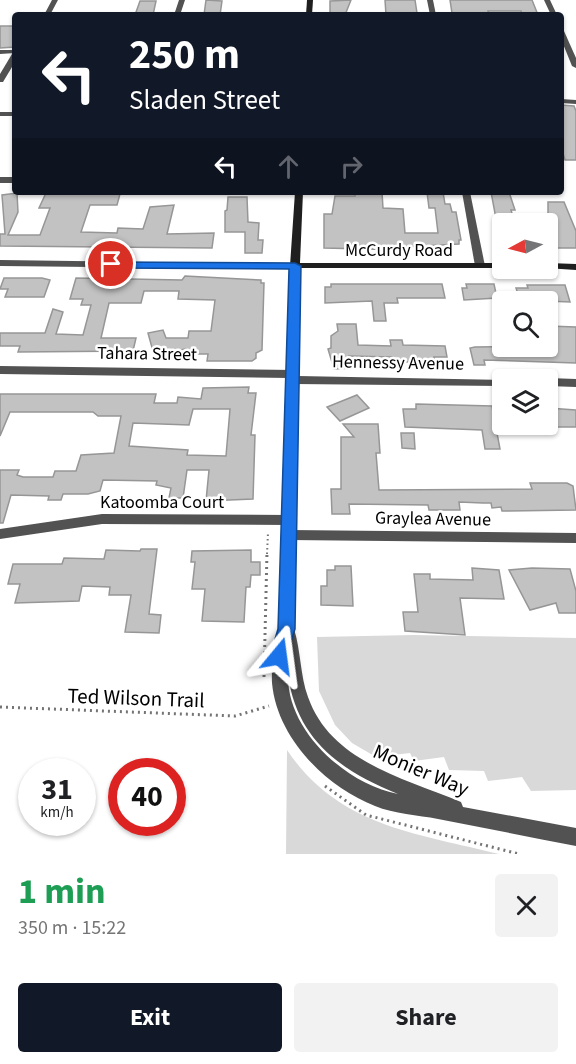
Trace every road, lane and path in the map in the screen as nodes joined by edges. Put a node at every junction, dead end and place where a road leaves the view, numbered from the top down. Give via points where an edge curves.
1 (564, 38) edge
2 (12, 57) edge
3 (576, 66) edge
4 (0, 80) edge
5 (299, 195) edge
6 (467, 195) edge
7 (0, 263) edge
8 (295, 266) junction
9 (480, 266) junction
10 (492, 266) edge
11 (558, 266) edge
12 (576, 267) edge
13 (0, 370) edge
14 (294, 377) junction
15 (492, 382) edge
16 (558, 382) edge
17 (576, 383) edge
18 (289, 520) junction
19 (268, 531) dead end
20 (0, 534) edge
21 (289, 535) junction
22 (576, 538) edge
23 (264, 680) dead end
24 (267, 697) dead end
25 (0, 707) edge
26 (576, 837) edge

1 - 3 street
2 - 4 street
5 - 8 main road
6 - 9 street
7 - 8 street
8 - 9 main road, McCurdy Road
8 - 14 street, Monier Way
9 - 10 main road, McCurdy Road
11 - 12 main road
13 - 14 street, Tahara Street
14 - 15 street, Hennessy Avenue
14 - 18 street, Monier Way
16 - 17 street
18 - 20 street, Katoomba Court via 102,519
18 - 21 street, Monier Way
19 - 23 path
21 - 22 street, Graylea Avenue
21 - 26 street, Monier Way via 287,629 279,656 280,689 291,720 314,755 340,777 378,799
24 - 25 path, Ted Wilson Trail via 269,706 235,716

